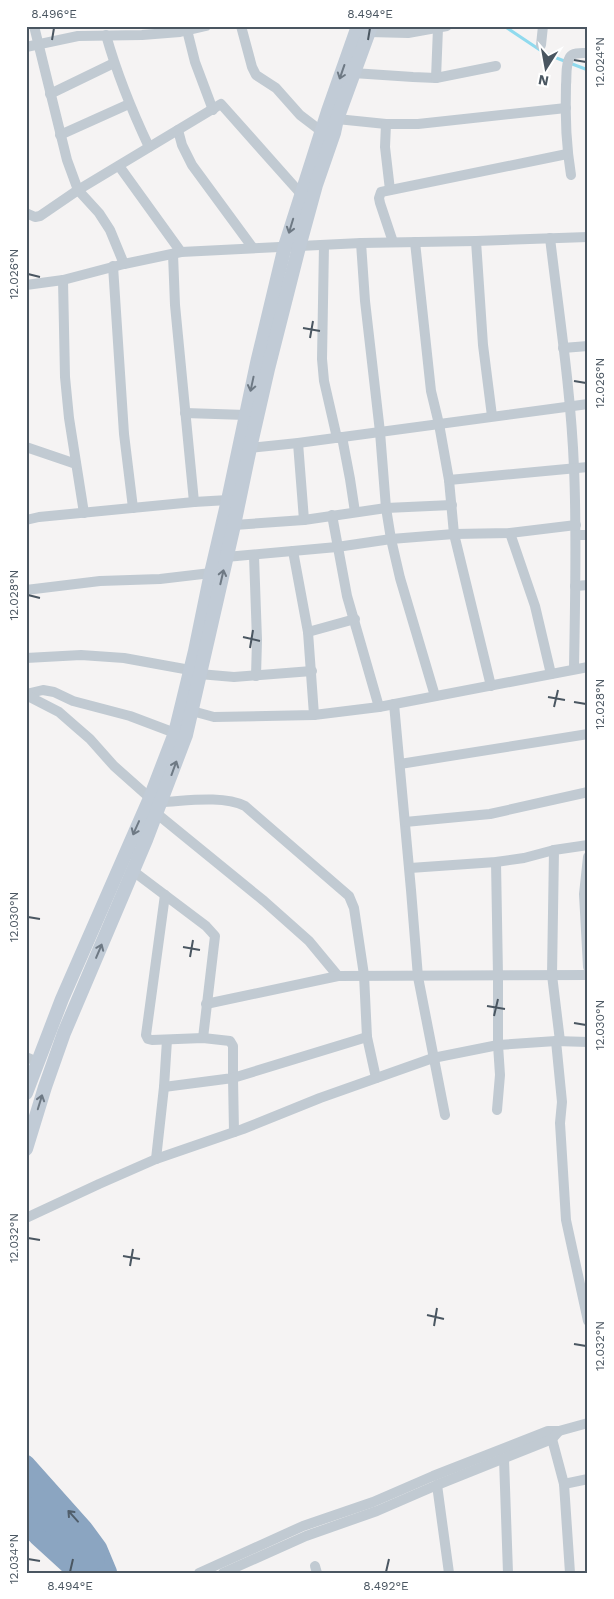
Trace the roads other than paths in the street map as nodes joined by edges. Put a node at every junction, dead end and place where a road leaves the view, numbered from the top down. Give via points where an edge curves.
1 (34, 26) edge
2 (206, 26) edge
3 (241, 26) edge
4 (543, 26) edge
5 (442, 27) edge
6 (366, 28) edge
7 (187, 30) junction
8 (106, 35) junction
9 (38, 44) junction
10 (541, 45) dead end
11 (26, 46) edge
12 (588, 53) edge
13 (114, 63) junction
14 (496, 66) dead end
15 (353, 73) junction
16 (436, 78) junction
17 (50, 94) junction
18 (129, 104) junction
19 (566, 108) junction
20 (213, 110) junction
21 (337, 119) junction
22 (386, 124) junction
23 (178, 130) junction
24 (321, 131) junction
25 (60, 135) junction
26 (149, 148) junction
27 (567, 154) junction
28 (119, 166) junction
29 (571, 175) dead end
30 (78, 190) junction
31 (390, 190) junction
32 (301, 194) junction
33 (26, 213) edge
34 (588, 237) edge
35 (550, 238) junction
36 (476, 241) junction
37 (393, 242) junction
38 (415, 242) junction
39 (361, 243) junction
40 (324, 245) junction
41 (285, 246) junction
42 (299, 247) junction
43 (253, 248) junction
44 (177, 253) junction
45 (118, 265) junction
46 (63, 280) junction
47 (26, 285) edge
48 (588, 346) edge
49 (563, 348) junction
50 (588, 404) edge
51 (570, 406) junction
52 (185, 413) junction
53 (246, 415) junction
54 (492, 416) junction
55 (439, 424) junction
56 (380, 432) junction
57 (339, 438) junction
58 (298, 443) junction
59 (26, 447) edge
60 (250, 448) junction
61 (76, 464) junction
62 (588, 467) edge
63 (574, 468) junction
64 (449, 480) junction
65 (228, 500) junction
66 (194, 502) junction
67 (452, 505) junction
68 (133, 508) junction
69 (386, 508) junction
70 (355, 512) junction
71 (84, 513) junction
72 (332, 515) junction
73 (26, 520) edge
74 (304, 520) junction
75 (234, 525) junction
76 (576, 530) junction
77 (510, 533) junction
78 (454, 534) junction
79 (588, 534) edge
80 (392, 539) junction
81 (337, 547) junction
82 (293, 551) junction
83 (254, 556) junction
84 (226, 557) junction
85 (211, 573) junction
86 (575, 586) junction
87 (588, 586) edge
88 (26, 590) edge
89 (354, 619) junction
90 (308, 632) junction
91 (26, 658) edge
92 (588, 667) edge
93 (574, 669) junction
94 (312, 671) junction
95 (195, 672) junction
96 (551, 674) junction
97 (256, 676) junction
98 (491, 686) junction
99 (26, 695) edge
100 (435, 696) junction
101 (73, 701) junction
102 (394, 704) junction
103 (378, 707) junction
104 (192, 712) junction
105 (314, 715) junction
106 (65, 718) junction
107 (175, 733) junction
108 (588, 734) edge
109 (400, 764) junction
110 (588, 792) edge
111 (156, 804) junction
112 (405, 822) junction
113 (588, 845) edge
114 (554, 850) junction
115 (588, 857) edge
116 (496, 862) junction
117 (410, 868) junction
118 (133, 871) junction
119 (165, 895) junction
120 (588, 968) edge
121 (364, 975) junction
122 (552, 975) junction
123 (588, 975) edge
124 (338, 976) junction
125 (498, 976) junction
126 (418, 977) junction
127 (206, 1004) junction
128 (367, 1037) junction
129 (203, 1038) junction
130 (167, 1040) junction
131 (558, 1041) junction
132 (588, 1042) edge
133 (498, 1045) junction
134 (433, 1058) junction
135 (32, 1060) edge
136 (233, 1078) junction
137 (376, 1078) junction
138 (164, 1087) junction
139 (26, 1093) edge
140 (497, 1110) dead end
141 (445, 1114) dead end
142 (234, 1132) junction
143 (26, 1149) edge
144 (156, 1159) junction
145 (26, 1218) edge
146 (588, 1321) edge
147 (588, 1423) edge
148 (560, 1431) junction
149 (552, 1439) junction
150 (504, 1459) junction
151 (26, 1464) edge
152 (588, 1479) edge
153 (564, 1484) junction
154 (26, 1485) edge
155 (437, 1485) junction
156 (26, 1504) edge
157 (26, 1524) edge
158 (108, 1572) edge
159 (84, 1573) edge
160 (90, 1573) edge
161 (199, 1573) edge
162 (222, 1573) edge
163 (448, 1573) edge
164 (508, 1573) edge
165 (570, 1573) edge

1 - 9 street
2 - 7 street
3 - 24 street via 256,75 276,88 300,115
4 - 10 street
5 - 6 street via 408,33
5 - 16 street
6 - 15 main road via 362,54
6 -> 24 main road
7 - 8 street
7 - 20 street
8 - 9 street via 78,36
8 - 13 street
9 - 11 street
9 - 17 street
12 - 19 street via 574,54 568,62
13 - 17 street
13 - 18 street
14 - 16 street
15 - 16 street
15 - 21 main road
17 - 25 street
18 - 25 street
18 - 26 street
19 - 22 street via 427,123
19 - 27 street
20 - 23 street
20 - 32 street via 221,104
21 - 22 street
21 - 42 main road
22 - 31 street
23 - 26 street
23 - 43 street via 192,165
24 - 32 main road
25 - 30 street
26 - 28 street
27 - 29 street
27 - 31 street
28 - 30 street
28 - 44 street
30 - 33 street via 40,216
30 - 45 street via 110,230
31 - 37 street via 381,192 379,198
32 -> 41 main road
34 - 35 street
35 - 36 street
35 - 49 street
36 - 38 street
36 - 54 street
37 - 38 street
37 - 39 street
38 - 55 street via 431,391
39 - 40 street
39 - 56 street
40 - 42 street
40 - 57 street via 322,360 324,381
41 - 42 street
41 - 43 street
41 -> 53 main road
42 - 60 main road
43 - 44 street
44 - 45 street
44 - 52 street via 175,305
45 - 46 street
45 - 68 street via 124,434
46 - 47 street
46 - 61 street via 65,377
48 - 49 street
49 - 51 street
50 - 51 street
51 - 54 street
51 - 63 street
52 - 53 street
52 - 66 street
53 - 65 main road
54 - 55 street
55 - 56 street
55 - 64 street
56 - 57 street
56 - 69 street
57 - 58 street
57 - 70 street
58 - 60 street
58 - 74 street
59 - 61 street
60 - 75 main road
61 - 71 street
62 - 63 street
63 - 64 street
63 - 76 street
64 - 67 street
65 - 66 street
65 - 85 main road
66 - 68 street
67 - 69 street
67 - 78 street
68 - 71 street
69 - 70 street
69 - 80 street
70 - 72 street
71 - 73 street
72 - 74 street
72 - 81 street
74 - 75 street
75 - 84 main road
76 - 77 street
76 - 79 street
76 - 86 street
77 - 78 street
77 - 96 street via 535,606
78 - 80 street
78 - 98 street
80 - 81 street
80 - 100 street via 400,578
81 - 82 street
81 - 89 street
82 - 83 street
82 - 90 street
83 - 84 street
83 - 97 street
95 -> 84 main road
85 - 88 street
85 - 95 main road
86 - 87 street
86 - 93 street
89 - 90 street
89 - 103 street
90 - 94 street
91 - 95 street via 81,655 124,658
92 - 93 street
93 - 96 street
94 - 97 street
94 - 105 street
95 - 97 street
95 - 104 main road
95 - 107 main road
96 - 98 street
98 - 100 street
99 - 101 street via 43,690
99 - 106 street
100 - 102 street
101 - 106 street
101 - 107 street via 130,716
102 - 103 street
102 - 109 street
103 - 105 street
104 - 105 street via 214,717
111 -> 104 main road via 186,735
106 - 111 street
107 - 111 main road
108 - 109 street
109 - 112 street
110 - 112 street via 490,814
111 - 118 main road
111 - 121 street via 229,801 245,806 348,896 354,908
111 - 124 street via 309,941
111 -> 135 main road
112 - 117 street
113 - 114 street
114 - 116 street
114 - 122 street
115 - 120 street via 584,894
116 - 117 street
116 - 125 street
117 - 126 street
118 - 119 street
143 -> 118 main road via 64,1033
119 - 127 street via 215,936
119 - 130 street via 146,1034 148,1039
121 - 124 street
121 - 126 street
121 - 128 street
122 - 123 street
122 - 125 street
122 - 131 street
124 - 127 street
125 - 126 street
125 - 133 street
126 - 134 street
127 - 129 street
128 - 136 street
128 - 137 street
129 - 130 street
129 - 136 street via 232,1043
130 - 138 street
131 - 132 street
131 - 133 street
131 - 146 street via 566,1220
133 - 134 street
133 - 140 street
134 - 137 street
134 - 141 street
135 - 139 main road
136 - 138 street
136 - 142 street
137 - 142 street
138 - 144 street
142 - 144 street
144 - 145 street
147 - 148 street
148 - 149 street
148 - 161 street via 548,1431 373,1502 303,1526
149 - 150 street
149 - 153 street
150 - 155 street
150 - 164 street
158 -> 151 highway via 98,1548 84,1529
152 - 153 street
153 - 165 street
154 - 158 highway
155 - 162 street via 377,1511 297,1539
155 - 163 street
156 - 160 highway
157 - 159 highway via 63,1562

